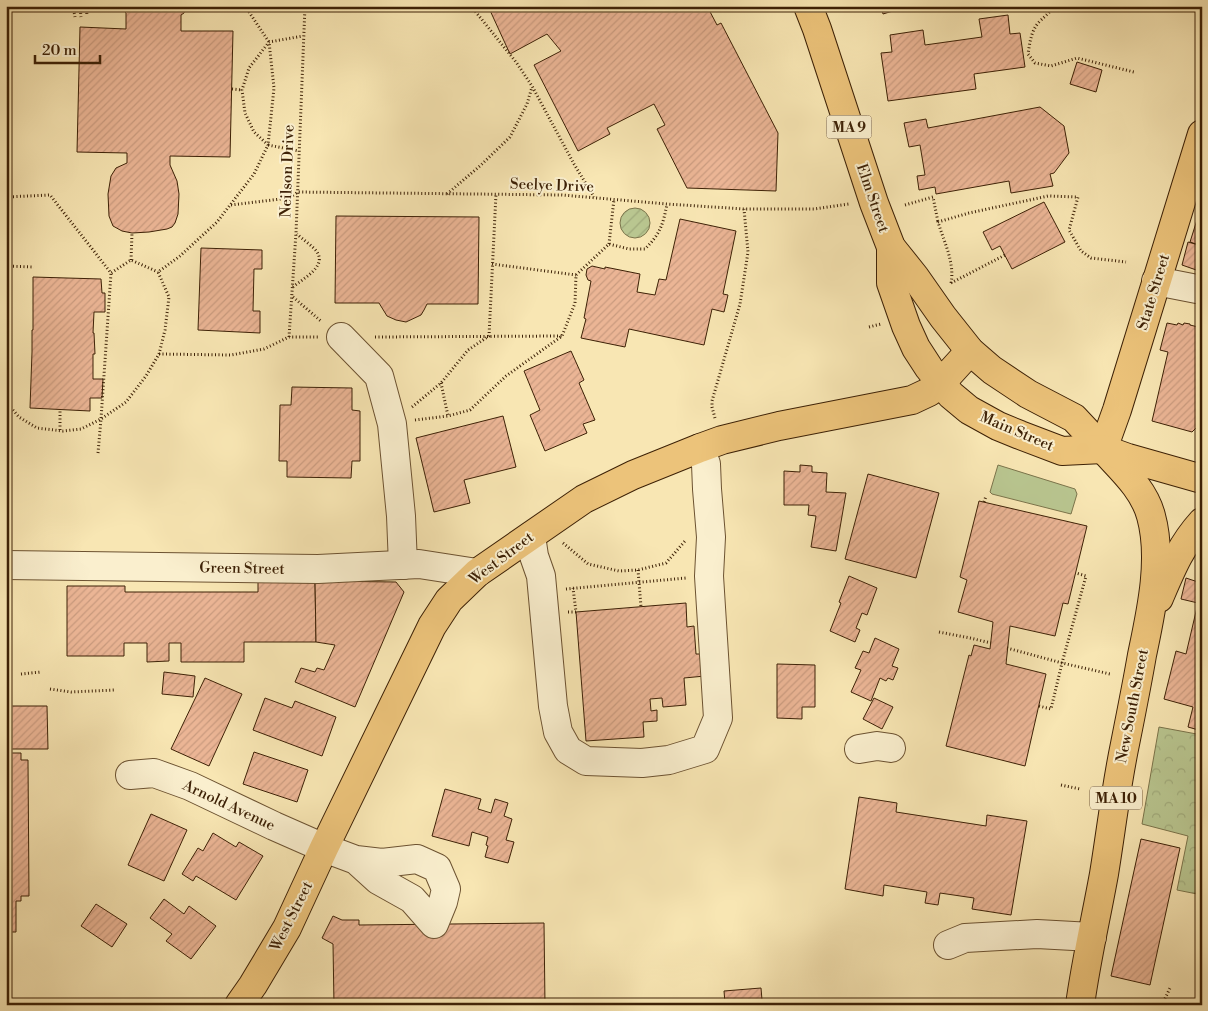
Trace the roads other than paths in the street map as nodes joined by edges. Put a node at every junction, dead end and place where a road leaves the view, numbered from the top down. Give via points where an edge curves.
1 (808, 6) edge
2 (1202, 134) edge
3 (891, 247) junction
4 (1156, 281) junction
5 (1202, 290) edge
6 (340, 337) road end
7 (970, 352) junction
8 (941, 383) junction
9 (700, 448) junction
10 (1103, 449) junction
11 (1202, 479) edge
12 (1202, 522) edge
13 (531, 536) junction
14 (6, 565) edge
15 (403, 565) junction
16 (477, 573) junction
17 (1150, 618) junction
18 (891, 748) dead end
19 (859, 749) dead end
20 (130, 775) dead end
21 (324, 848) junction
22 (356, 860) dead end
23 (1092, 936) junction
24 (948, 945) dead end
25 (238, 1005) edge
26 (1080, 1005) edge

1 - 3 main road, Elm Street / MA 9
2 - 4 main road, State Street
3 - 7 main road, Elm Street
3 - 8 main road, Elm Street / MA 9 via 891,283 906,326 916,348
4 - 5 street
4 - 10 main road, State Street
6 - 15 street via 379,376 392,424
7 - 8 main road, West Street
7 - 10 main road, Main Street via 1028,394 1074,418
8 - 9 main road, West Street via 912,400 779,426
8 - 10 main road, Main Street / MA 9 via 969,410 1020,435 1062,450
9 - 13 main road, West Street via 633,474 584,500
9 - 13 street via 706,464 718,718 705,749 669,760 642,763 586,761 568,750 558,732 541,576
10 - 11 main road, Main Street
10 - 17 main road, New South Street / MA 10 via 1140,492 1151,517 1155,576
12 - 17 main road, MA 10 via 1176,558
13 - 16 main road, West Street
14 - 15 street, Green Street via 318,569
15 - 16 street, Green Street via 419,564
16 - 21 main road, West Street via 449,600 432,626
17 - 23 main road, New South Street / MA 10 via 1120,766
18 - 19 street
20 - 21 street, Arnold Avenue via 154,773 190,786
21 - 22 street, Arnold Avenue
21 - 25 main road, West Street via 287,928
23 - 24 street via 1037,934 965,938
23 - 26 main road, New South Street / MA 10

